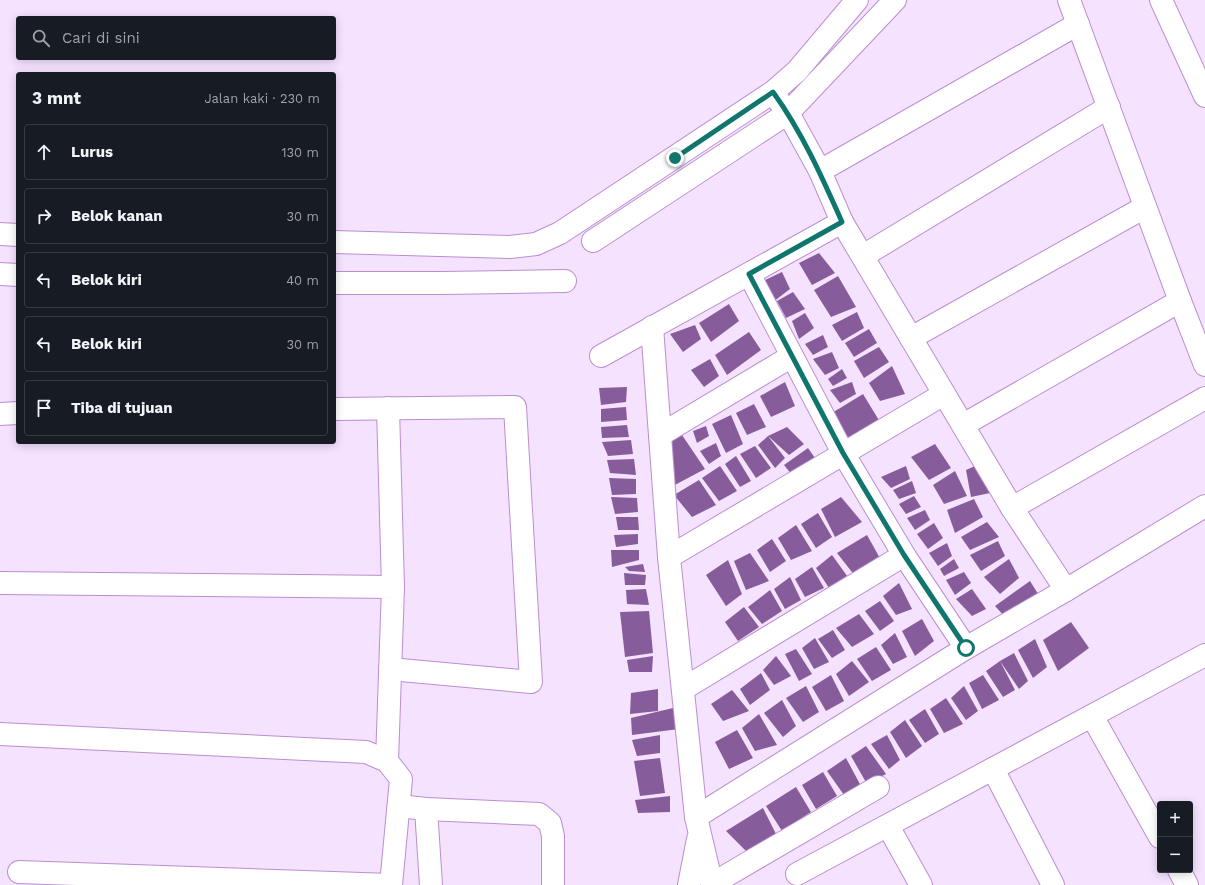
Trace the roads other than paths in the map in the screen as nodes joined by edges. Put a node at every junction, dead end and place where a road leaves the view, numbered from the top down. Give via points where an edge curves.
1 (857, 0) edge
2 (895, 0) edge
3 (1069, 0) edge
4 (1161, 0) edge
5 (1078, 24) junction
6 (773, 92) junction
7 (1205, 96) edge
8 (1109, 107) junction
9 (788, 113) junction
10 (820, 171) junction
11 (1145, 207) junction
12 (842, 222) junction
13 (0, 234) edge
14 (16, 235) edge
15 (593, 241) dead end
16 (336, 242) edge
17 (863, 256) junction
18 (0, 274) edge
19 (749, 274) junction
20 (16, 275) edge
21 (565, 281) dead end
22 (336, 283) edge
23 (1180, 301) junction
24 (652, 327) junction
25 (911, 338) junction
26 (601, 356) dead end
27 (792, 356) junction
28 (1205, 365) edge
29 (944, 394) junction
30 (1205, 398) edge
31 (388, 408) junction
32 (336, 409) edge
33 (16, 413) edge
34 (0, 414) edge
35 (963, 425) junction
36 (660, 435) junction
37 (843, 453) junction
38 (1205, 506) edge
39 (1012, 508) junction
40 (904, 555) junction
41 (669, 557) junction
42 (0, 583) edge
43 (393, 587) junction
44 (1066, 590) junction
45 (966, 648) junction
46 (1202, 664) edge
47 (390, 669) junction
48 (683, 689) junction
49 (1092, 716) junction
50 (0, 734) edge
51 (387, 761) junction
52 (994, 769) junction
53 (878, 787) dead end
54 (398, 806) junction
55 (426, 809) junction
56 (698, 824) junction
57 (888, 826) junction
58 (1157, 832) edge
59 (19, 872) dead end
60 (1181, 873) edge
61 (794, 881) edge
62 (712, 884) edge
63 (391, 885) edge
64 (431, 885) edge
65 (553, 885) edge
66 (690, 885) edge
67 (920, 885) edge
68 (1053, 885) edge
69 (1187, 885) edge

1 - 6 street via 797,71
2 - 9 street
3 - 5 street
4 - 7 street
5 - 8 street
5 - 10 street
6 - 9 street
6 - 16 street via 560,233 536,244 510,246
8 - 11 street
8 - 17 street
9 - 10 street
9 - 15 street
10 - 12 street
11 - 23 street
11 - 25 street
12 - 17 street
12 - 19 street
13 - 14 street
17 - 25 street
18 - 20 street
19 - 24 street
19 - 27 street
21 - 22 street
23 - 28 street
23 - 35 street
24 - 26 street
24 - 36 street
25 - 29 street
27 - 36 street
27 - 37 street
29 - 35 street
29 - 37 street
30 - 39 street
31 - 32 street
31 - 43 street
31 - 47 street via 515,407 531,682
33 - 34 street
35 - 39 street
36 - 41 street
37 - 40 street
37 - 41 street
38 - 44 street
39 - 44 street
40 - 45 street
40 - 48 street
41 - 48 street
42 - 43 street
43 - 47 street
44 - 45 street
45 - 56 street
46 - 49 street
47 - 51 street
48 - 56 street
49 - 52 street
49 - 58 street
50 - 51 street via 366,752
51 - 54 street via 401,780
52 - 57 street
52 - 68 street
53 - 62 street
54 - 55 street
54 - 63 street
55 - 64 street
55 - 65 street via 539,814 550,823 553,836
56 - 62 street
56 - 66 street
57 - 61 street
57 - 67 street
59 - 63 street
60 - 69 street

